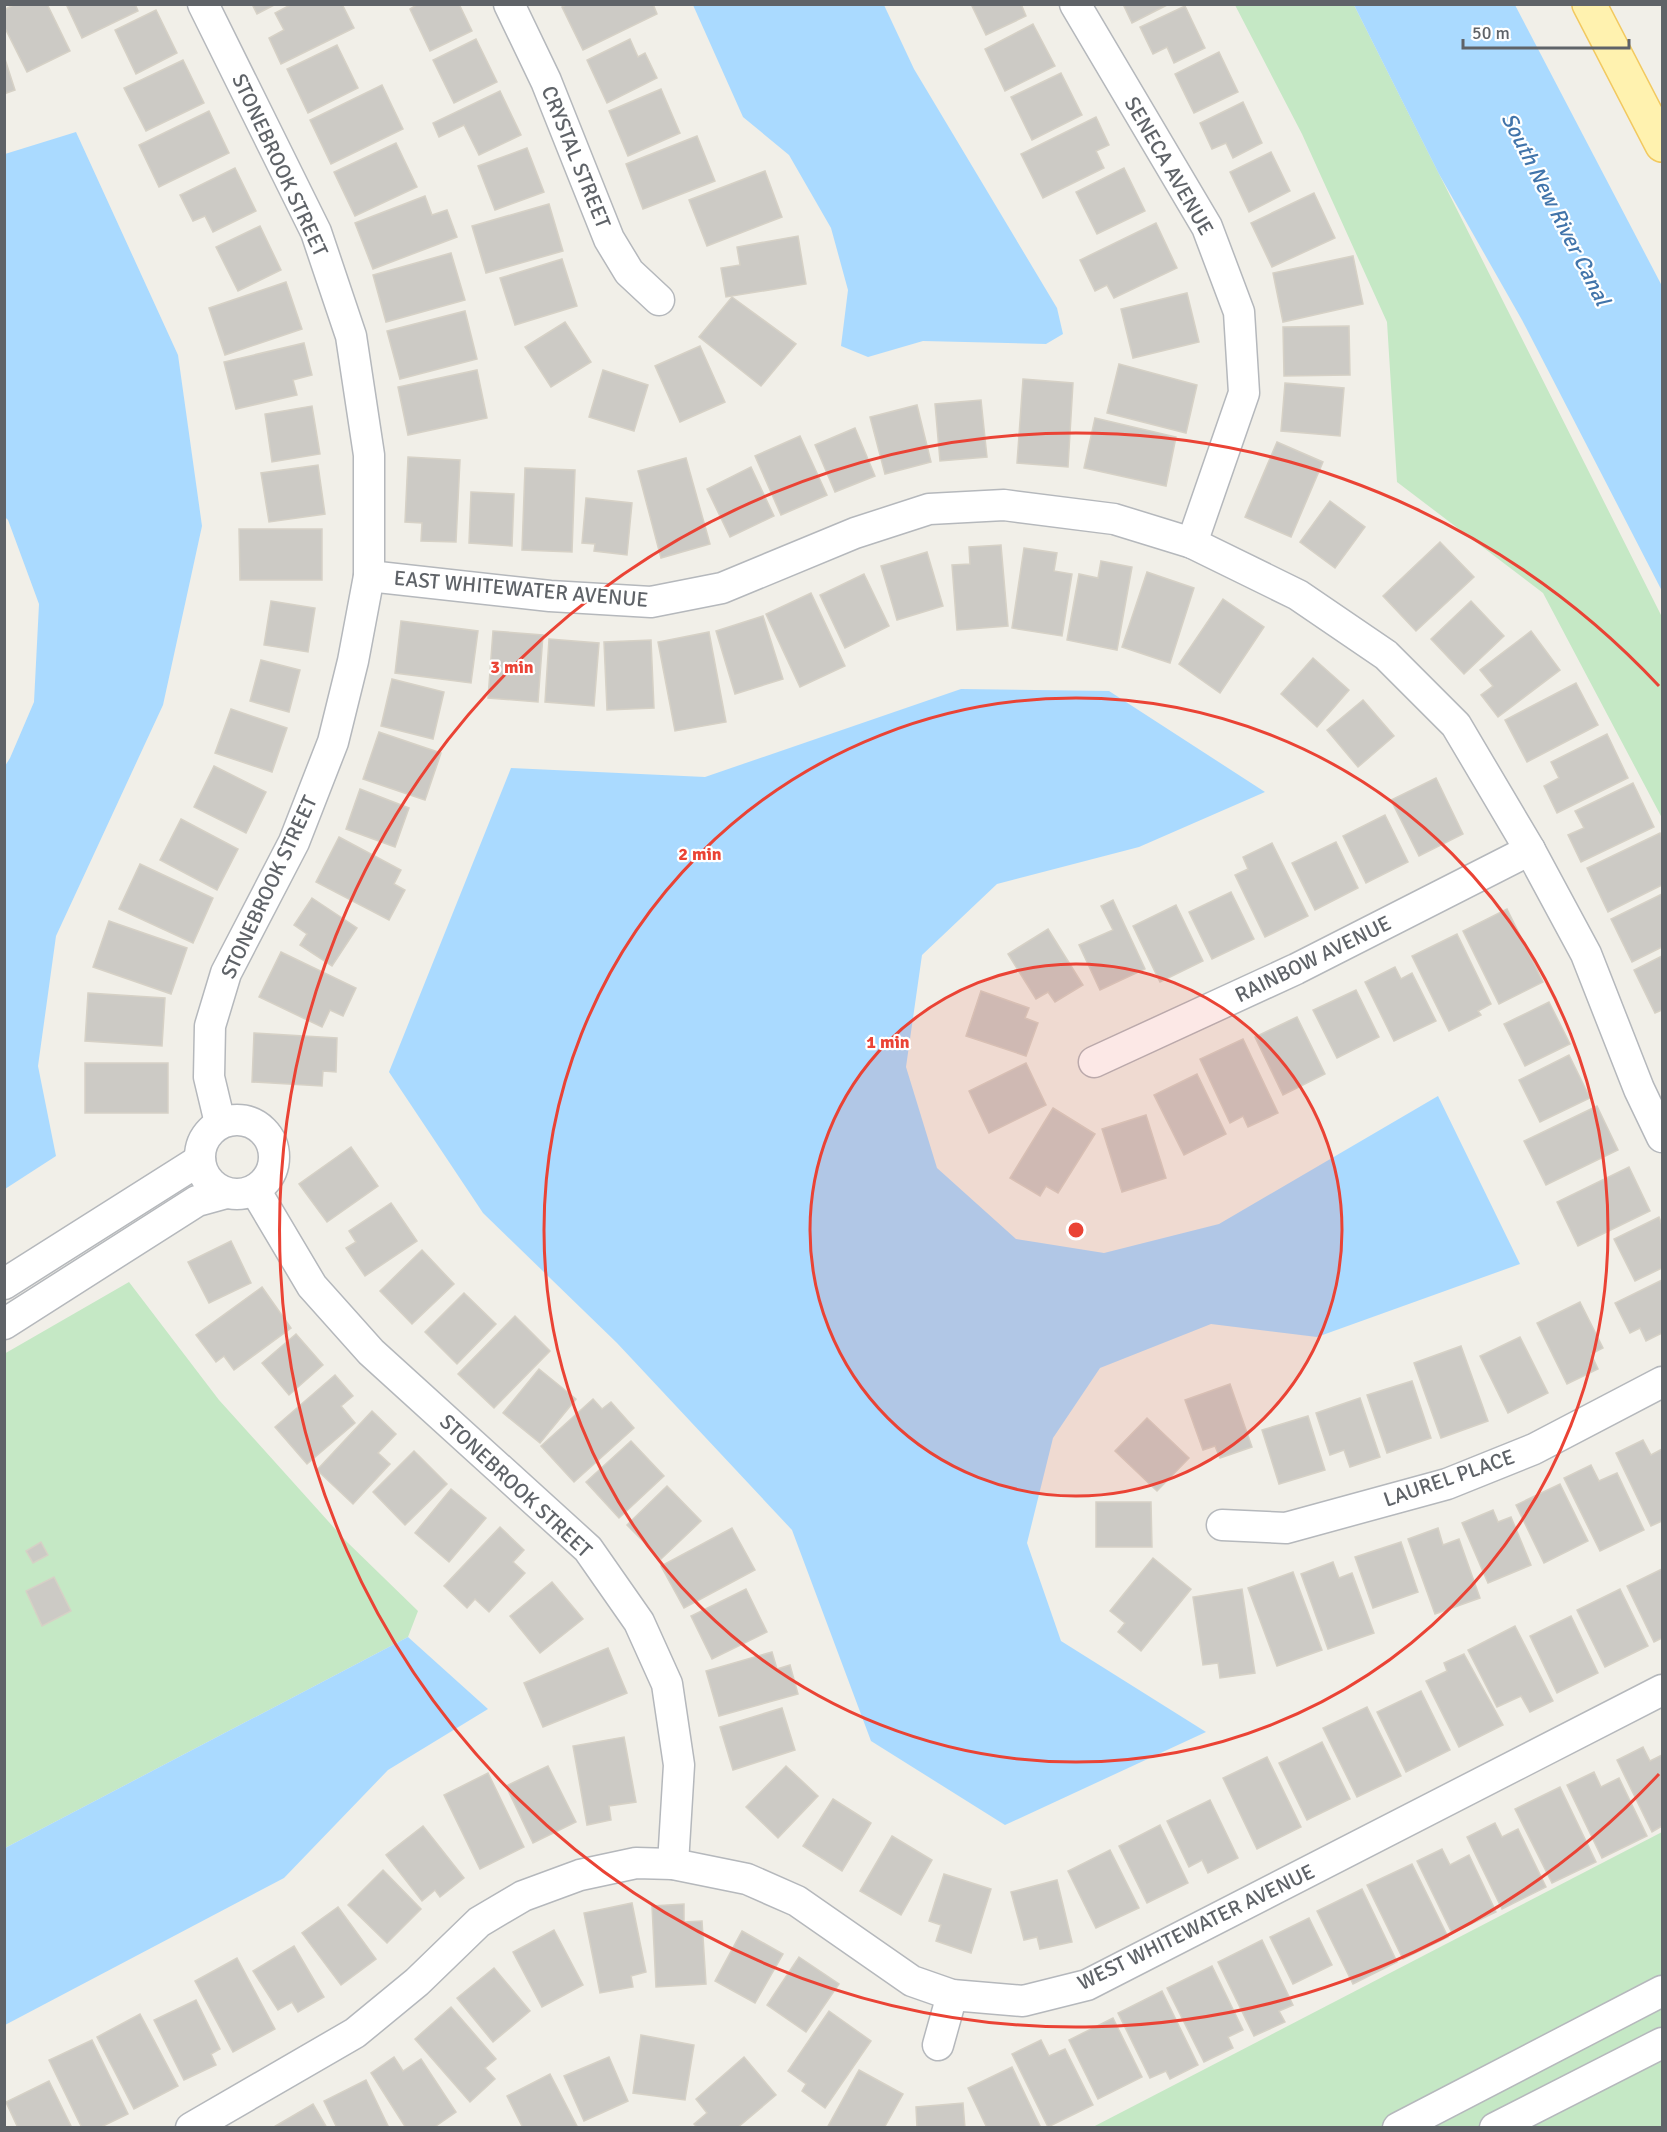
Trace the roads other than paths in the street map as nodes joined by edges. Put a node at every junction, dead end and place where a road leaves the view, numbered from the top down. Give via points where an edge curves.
1 (203, 4) edge
2 (509, 4) edge
3 (1075, 4) edge
4 (1589, 4) edge
5 (1662, 145) edge
6 (659, 300) dead end
7 (1192, 543) junction
8 (369, 576) junction
9 (1530, 850) junction
10 (1094, 1062) dead end
11 (220, 1123) junction
12 (1662, 1137) edge
13 (200, 1160) junction
14 (241, 1192) junction
15 (4, 1284) edge
16 (4, 1324) edge
17 (1662, 1382) edge
18 (1222, 1525) dead end
19 (1662, 1690) edge
20 (673, 1864) junction
21 (1662, 1991) edge
22 (952, 1995) junction
23 (1662, 2043) edge
24 (938, 2045) dead end
25 (191, 2127) edge
26 (1398, 2127) edge
27 (1495, 2127) edge

1 - 8 street, STONEBROOK STREET via 316,232 351,336 369,455
2 - 6 street, CRYSTAL STREET via 546,81 609,239 629,272
3 - 7 street, SENECA AVENUE via 1207,227 1239,312 1244,393
4 - 5 main road
7 - 8 street, EAST WHITEWATER AVENUE via 1114,519 1004,505 929,509 855,533 722,588 651,602 550,596
7 - 9 street, EAST WHITEWATER AVENUE via 1298,595 1386,655 1456,725
8 - 11 street, STONEBROOK STREET via 333,742 294,842 226,973 210,1026 209,1077
9 - 10 street, RAINBOW AVENUE via 1296,969
9 - 12 street, EAST WHITEWATER AVENUE via 1586,954
11 - 13 street via 208,1132
11 - 14 street via 234,1119 261,1128 275,1153 266,1181
13 - 14 street via 209,1180
13 - 15 street
14 - 16 street via 197,1201
14 - 20 street, STONEBROOK STREET via 312,1286 372,1352 588,1549 639,1622 667,1684 680,1765
17 - 18 street, LAUREL PLACE via 1534,1449 1447,1484 1286,1528
19 - 22 street, WEST WHITEWATER AVENUE via 1087,1985 1023,2001
20 - 22 street, WEST WHITEWATER AVENUE via 747,1879 797,1901 912,1981
20 - 25 street, WEST WHITEWATER AVENUE via 636,1863 580,1875 523,1896 479,1922 417,1982 355,2032
21 - 26 street
22 - 24 street
23 - 27 street

